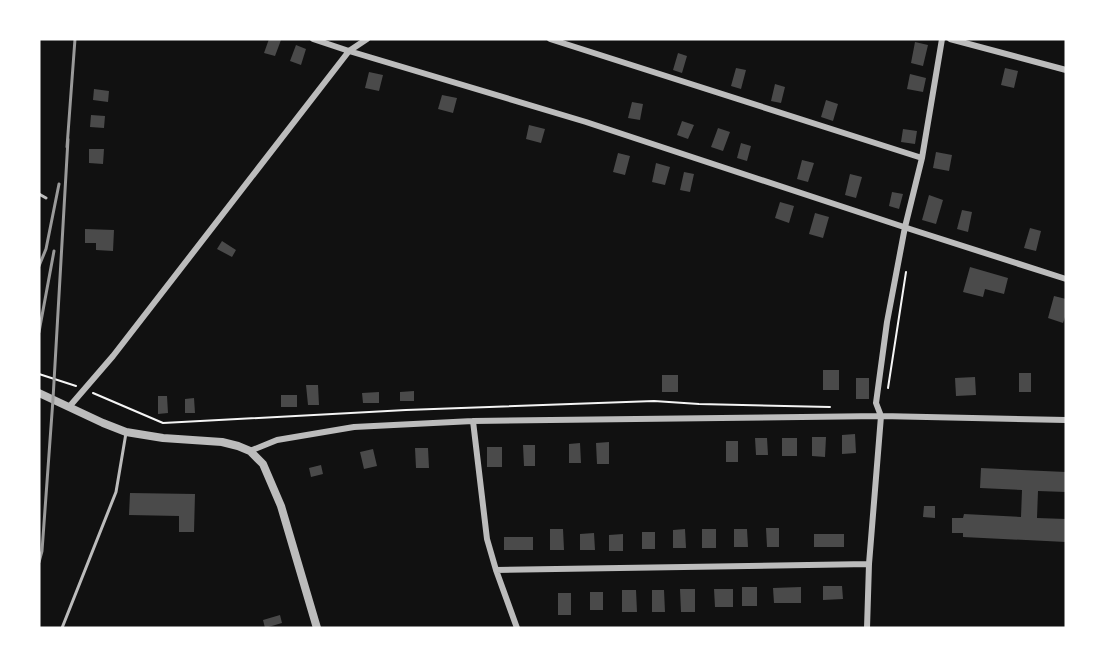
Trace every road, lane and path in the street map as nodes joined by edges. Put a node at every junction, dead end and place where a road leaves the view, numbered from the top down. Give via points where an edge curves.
1 (313, 39) edge
2 (367, 39) edge
3 (550, 39) edge
4 (942, 39) edge
5 (950, 39) edge
6 (349, 51) junction
7 (1066, 70) edge
8 (922, 158) junction
9 (39, 194) edge
10 (46, 198) dead end
11 (905, 227) junction
12 (907, 268) dead end
13 (1066, 279) edge
14 (39, 374) edge
15 (84, 390) junction
16 (887, 391) dead end
17 (39, 393) edge
18 (69, 407) junction
19 (835, 407) dead end
20 (881, 416) junction
21 (1066, 420) edge
22 (473, 421) junction
23 (126, 432) junction
24 (250, 452) junction
25 (869, 564) junction
26 (496, 570) junction
27 (62, 628) edge
28 (317, 628) edge
29 (517, 628) edge
30 (867, 628) edge

1 - 6 street
2 - 6 street
3 - 8 street
4 - 8 street
5 - 7 street
6 - 11 street via 586,122
6 - 15 street
8 - 11 street
9 - 10 lane
11 - 13 street
11 - 20 street via 886,322 876,403
12 - 16 path
14 - 15 path
15 - 18 street
15 - 19 path via 163,423 654,401
17 - 18 street
18 - 23 street
20 - 21 street
20 - 22 street
20 - 25 street
22 - 24 street via 354,427 277,440
22 - 26 street via 487,539
23 - 24 street via 222,442
23 - 27 lane via 116,492
24 - 28 street via 263,464 281,506
25 - 26 street
25 - 30 street
26 - 29 street

